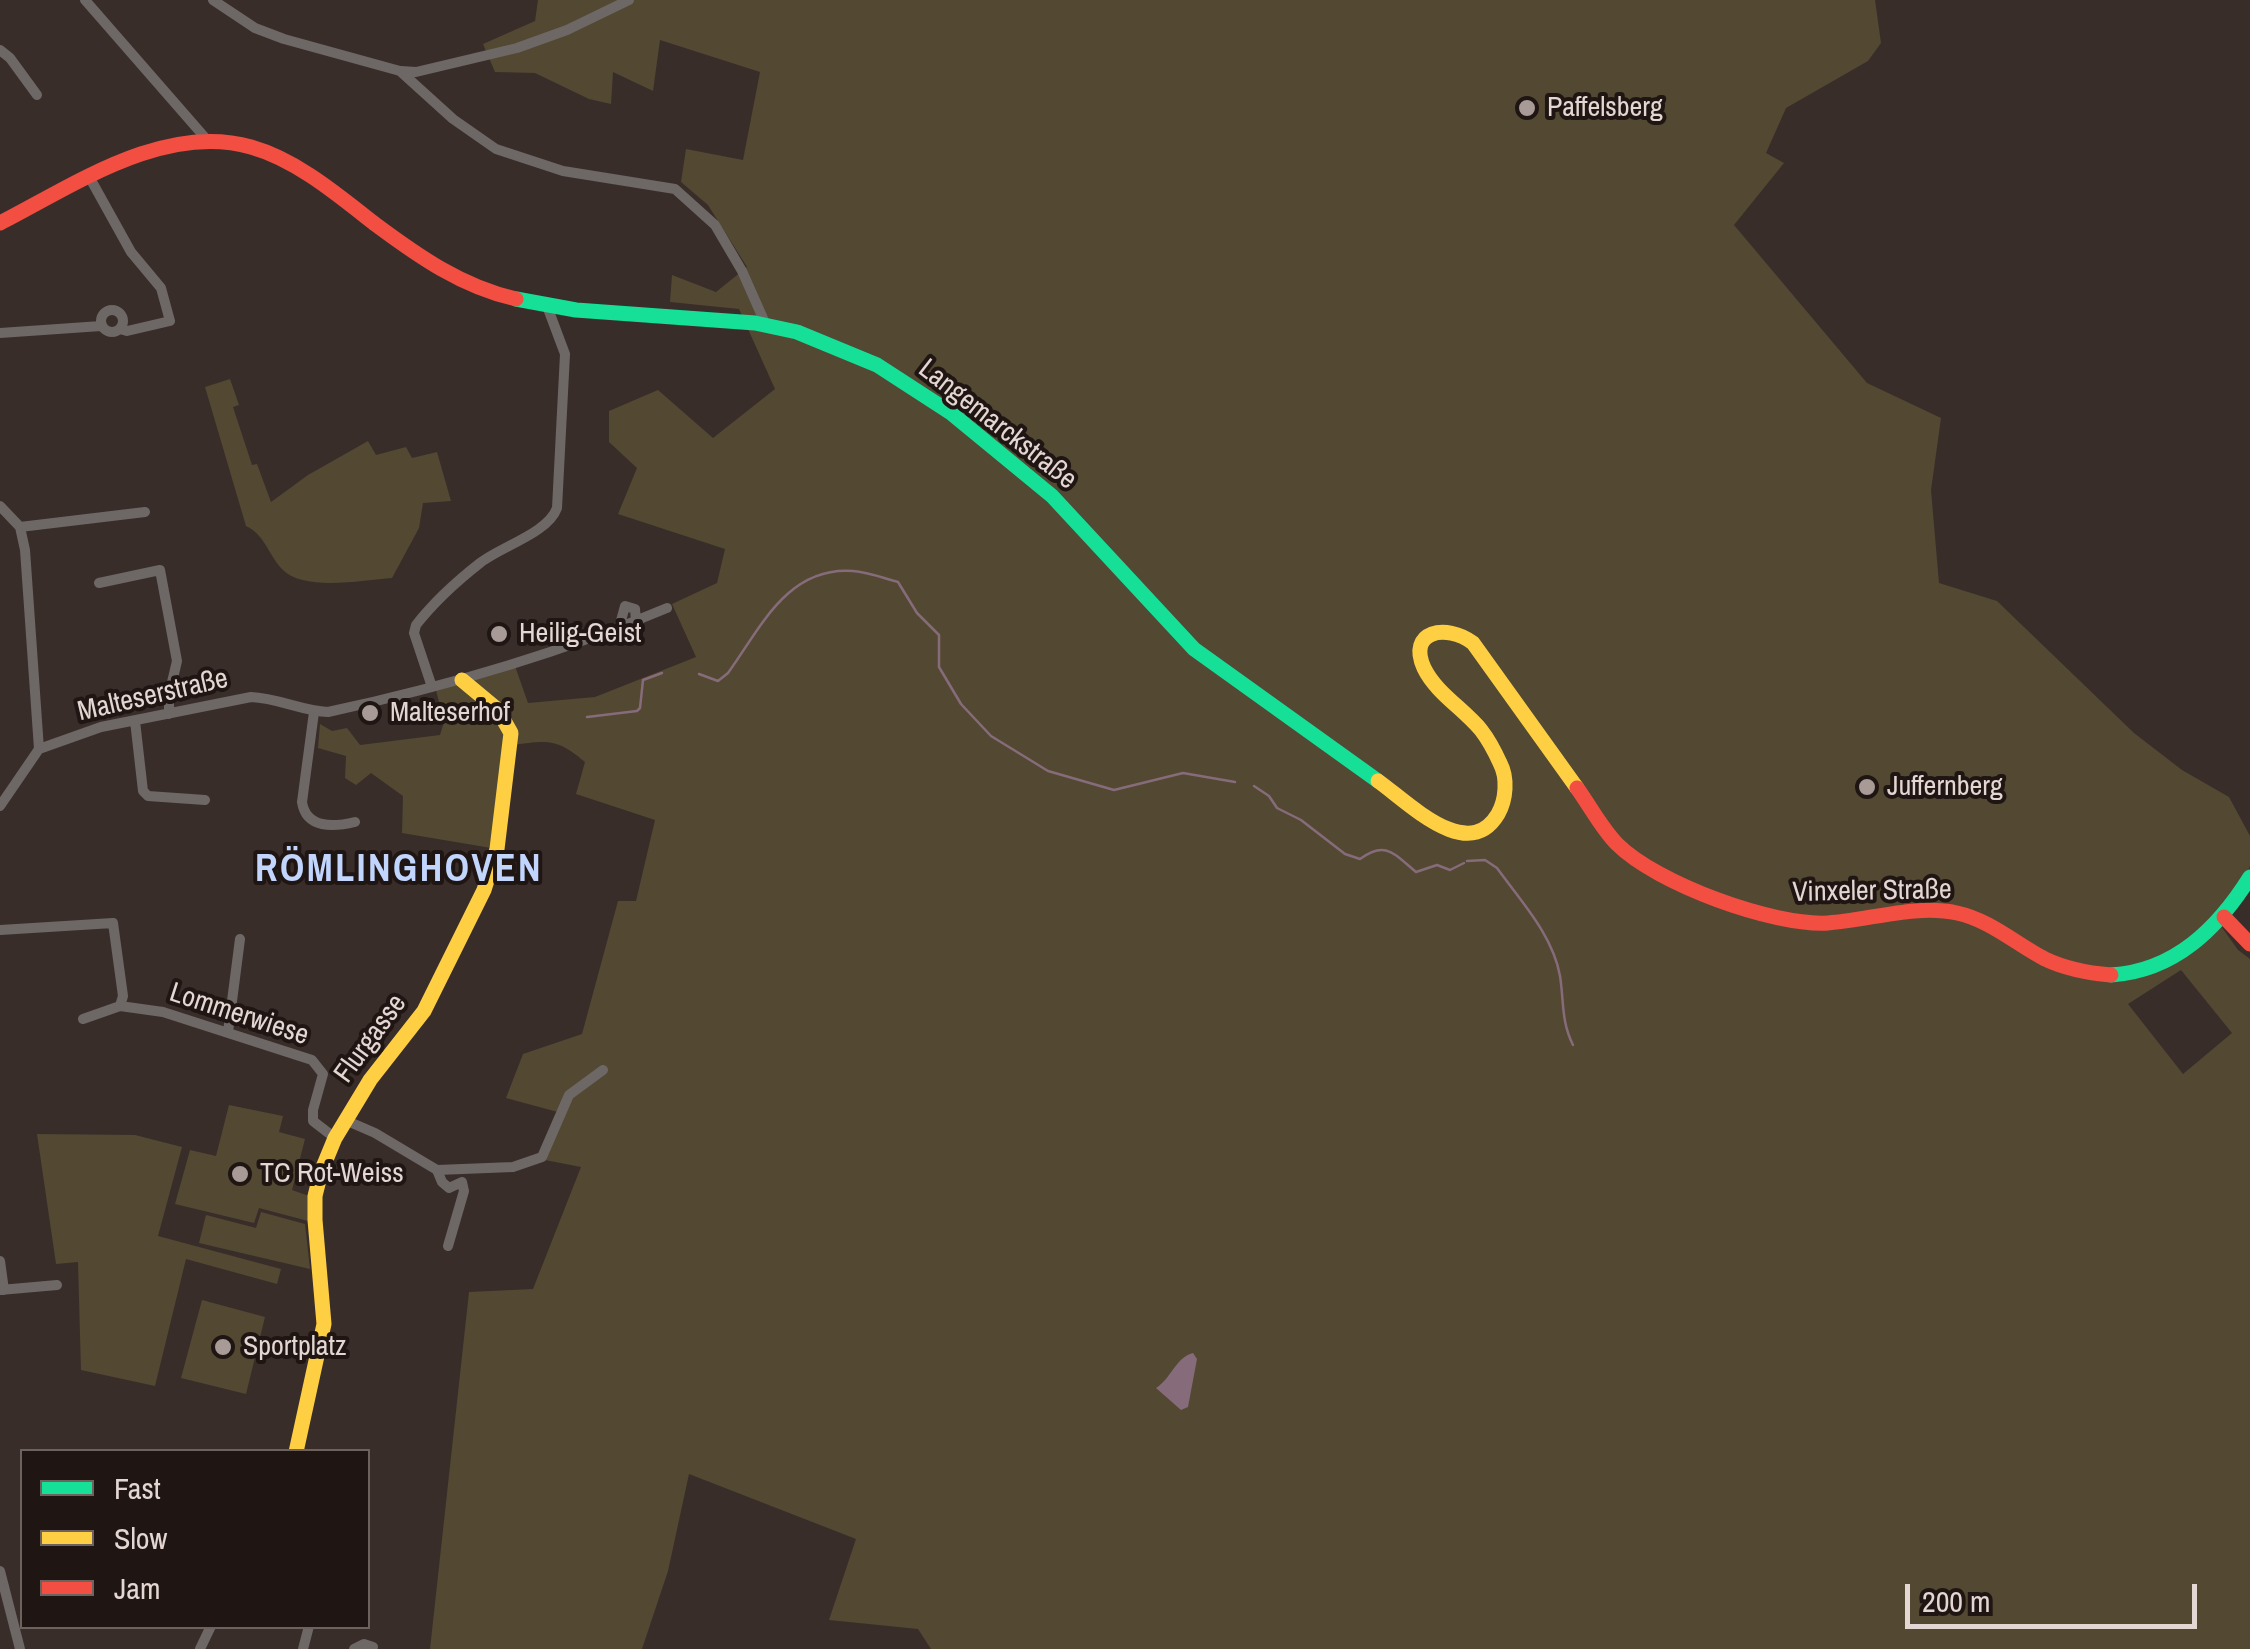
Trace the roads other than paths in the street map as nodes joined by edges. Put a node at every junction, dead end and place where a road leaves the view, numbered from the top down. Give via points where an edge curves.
1 (86, 0) edge
2 (213, 0) edge
3 (629, 0) edge
4 (0, 50) edge
5 (400, 72) junction
6 (37, 95) dead end
7 (208, 141) junction
8 (90, 180) junction
9 (0, 223) edge
10 (548, 306) junction
11 (766, 325) junction
12 (102, 326) junction
13 (120, 329) junction
14 (0, 333) edge
15 (0, 506) edge
16 (144, 512) dead end
17 (20, 527) junction
18 (99, 583) dead end
19 (667, 608) dead end
20 (636, 621) junction
21 (619, 628) junction
22 (462, 680) junction
23 (432, 687) junction
24 (314, 712) junction
25 (169, 714) junction
26 (136, 721) junction
27 (40, 749) junction
28 (205, 800) dead end
29 (0, 806) edge
30 (1592, 813) joint
31 (355, 822) dead end
32 (2250, 877) edge
33 (2224, 917) junction
34 (0, 930) edge
35 (240, 939) dead end
36 (2250, 944) edge
37 (120, 1006) junction
38 (82, 1019) dead end
39 (228, 1032) junction
40 (603, 1070) dead end
41 (345, 1120) junction
42 (335, 1138) junction
43 (437, 1170) junction
44 (461, 1176) junction
45 (448, 1246) dead end
46 (0, 1261) edge
47 (57, 1285) dead end
48 (2, 1290) edge
49 (297, 1449) edge
50 (0, 1572) edge
51 (373, 1647) edge
52 (20, 1649) edge
53 (354, 1649) edge

1 - 7 street
2 - 5 street via 255,28
3 - 5 street via 517,48
4 - 6 street
5 - 11 street via 496,149 563,172 675,189 714,224
7 - 8 main road, Langemarckstraße via 159,149
7 - 10 main road, Langemarckstraße via 244,144 275,157 446,273
8 - 9 main road, Langemarckstraße
8 - 13 street via 131,252 162,288 170,321
10 - 11 main road, Langemarckstraße
10 - 23 street via 564,354 558,508 544,527 476,566 416,625
11 - 30 main road, Langemarckstraße via 854,355 948,412 1052,496 1194,649 1438,824 1476,834 1490,827 1504,802 1503,768 1494,748 1422,665 1423,643 1445,629 1472,643
12 - 13 street via 110,333
12 - 13 street via 105,312 116,311 123,318
12 - 14 street
15 - 17 street
16 - 17 street
17 - 27 street
18 - 25 street via 160,570 177,661
19 - 20 street
20 - 21 street
20 - 21 street via 634,609 625,606
21 - 22 street, Malteserstraße
22 - 23 street, Malteserstraße
22 - 41 main road, Flurgasse via 498,710 511,733 492,870 424,1010
23 - 24 street, Malteserstraße
24 - 25 street, Malteserstraße via 251,697
24 - 31 street via 303,814 334,828
25 - 26 street, Malteserstraße
26 - 27 street, Malteserstraße
26 - 28 street via 142,791
27 - 29 street
30 - 33 main road, Vinxeler Straße via 1632,856 1756,912 1818,923 1960,914 2077,972 2117,975 2159,966 2191,949
32 - 33 main road, Vinxeler Straße
33 - 36 main road
34 - 37 street via 114,922
35 - 39 street
37 - 38 street, Lommerwiese
37 - 39 street, Lommerwiese
39 - 42 street, Lommerwiese via 312,1060 323,1074 314,1121
40 - 44 street via 569,1095 542,1157
41 - 42 main road, Flurgasse
41 - 43 street
42 - 49 main road, Flurgasse via 314,1196 324,1324
43 - 44 street
43 - 44 street via 449,1188
44 - 45 street via 464,1190
46 - 48 street
47 - 48 street
50 - 52 street
51 - 53 street

